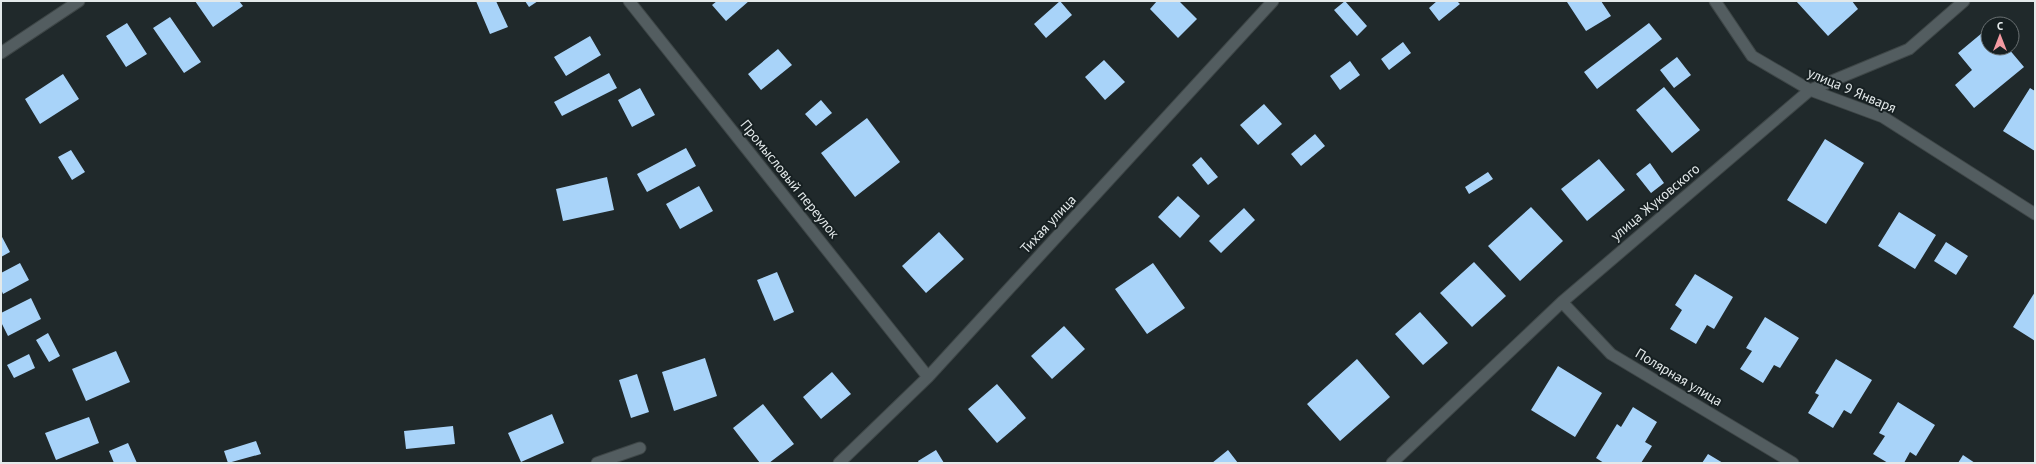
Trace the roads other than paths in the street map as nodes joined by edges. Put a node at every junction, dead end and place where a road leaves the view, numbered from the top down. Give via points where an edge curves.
1 (79, 1) edge
2 (629, 1) edge
3 (1274, 1) edge
4 (1715, 1) edge
5 (1964, 1) edge
6 (1, 53) edge
7 (1810, 90) junction
8 (2035, 214) edge
9 (1562, 302) junction
10 (928, 376) junction
11 (640, 448) dead end
12 (597, 463) edge
13 (839, 463) edge
14 (1392, 463) edge
15 (1793, 463) edge

1 - 6 street
2 - 10 street, Промысловый переулок
3 - 10 street, Тихая улица
4 - 7 street, улица 9 Января via 1752,56
5 - 7 street, улица Жуковского via 1909,49
7 - 8 street, улица 9 Января via 1883,117
7 - 9 street, улица Жуковского
9 - 14 street, улица Жуковского
9 - 15 street, Полярная улица via 1612,354
10 - 13 street, Тихая улица
11 - 12 street

